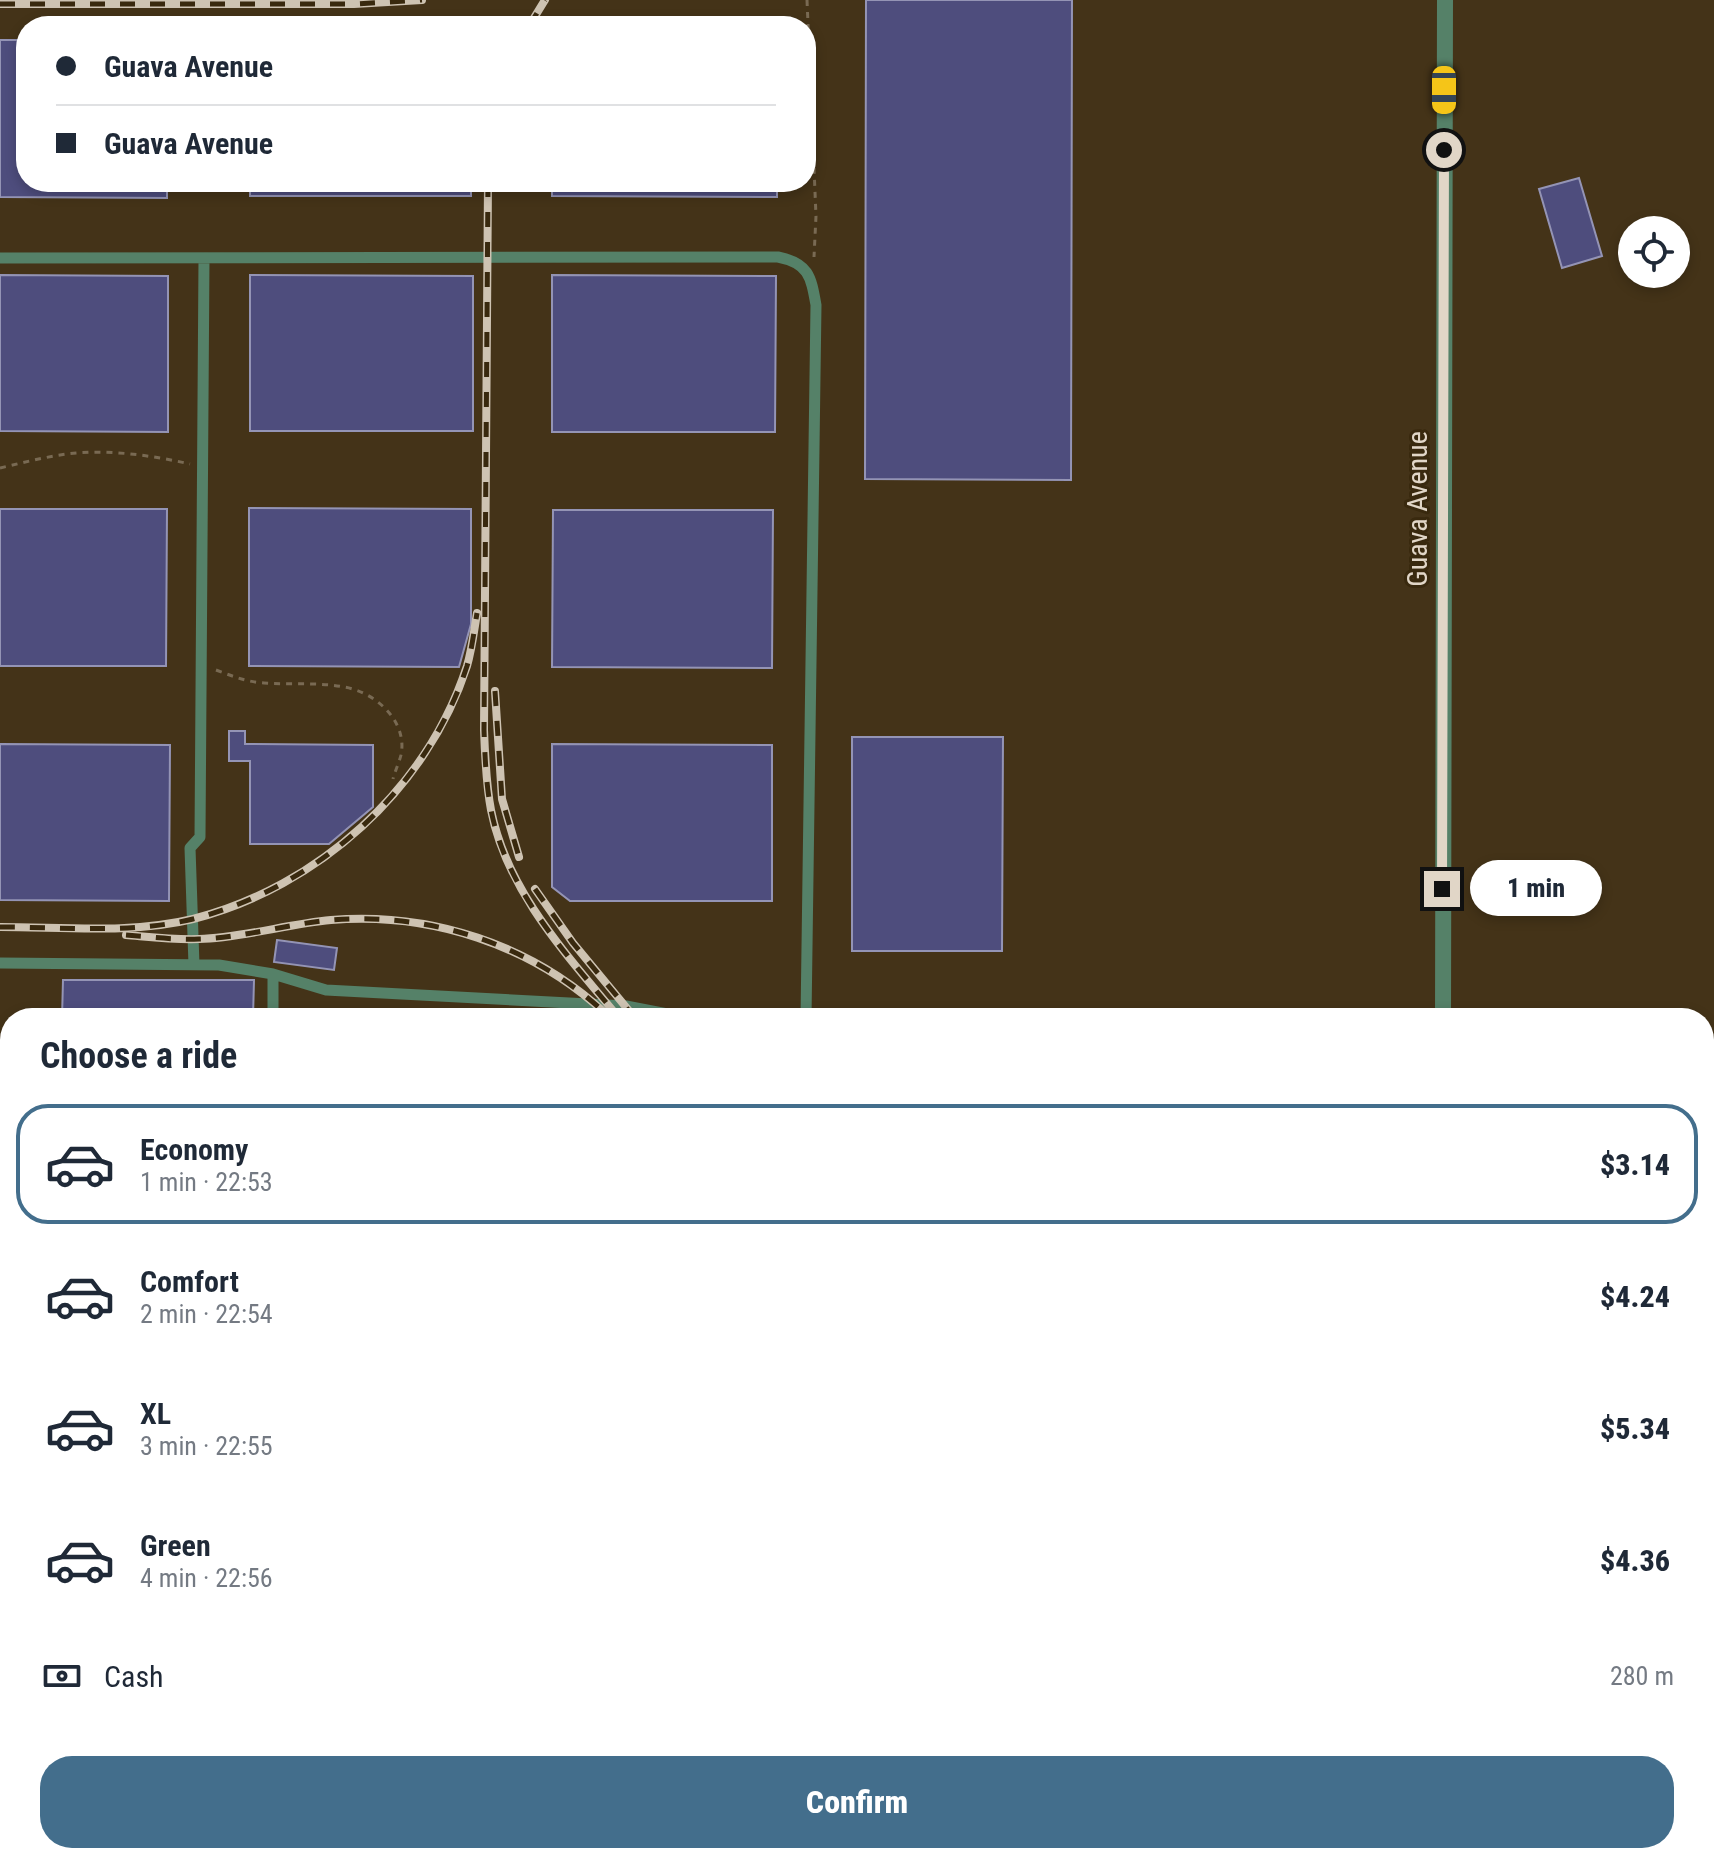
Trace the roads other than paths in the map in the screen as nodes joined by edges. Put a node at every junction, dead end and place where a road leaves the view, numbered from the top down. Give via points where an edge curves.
1 (1445, 0) edge
2 (0, 258) edge
3 (204, 258) junction
4 (0, 963) edge
5 (194, 965) junction
6 (273, 974) junction
7 (273, 1008) edge
8 (636, 1008) edge
9 (806, 1008) edge
10 (1443, 1008) edge

1 - 10 street, Guava Avenue
2 - 3 lane
3 - 5 lane via 200,837 190,848
3 - 9 lane via 778,257 805,269 816,305
4 - 5 lane
5 - 6 lane
6 - 7 lane
6 - 8 lane via 326,990

